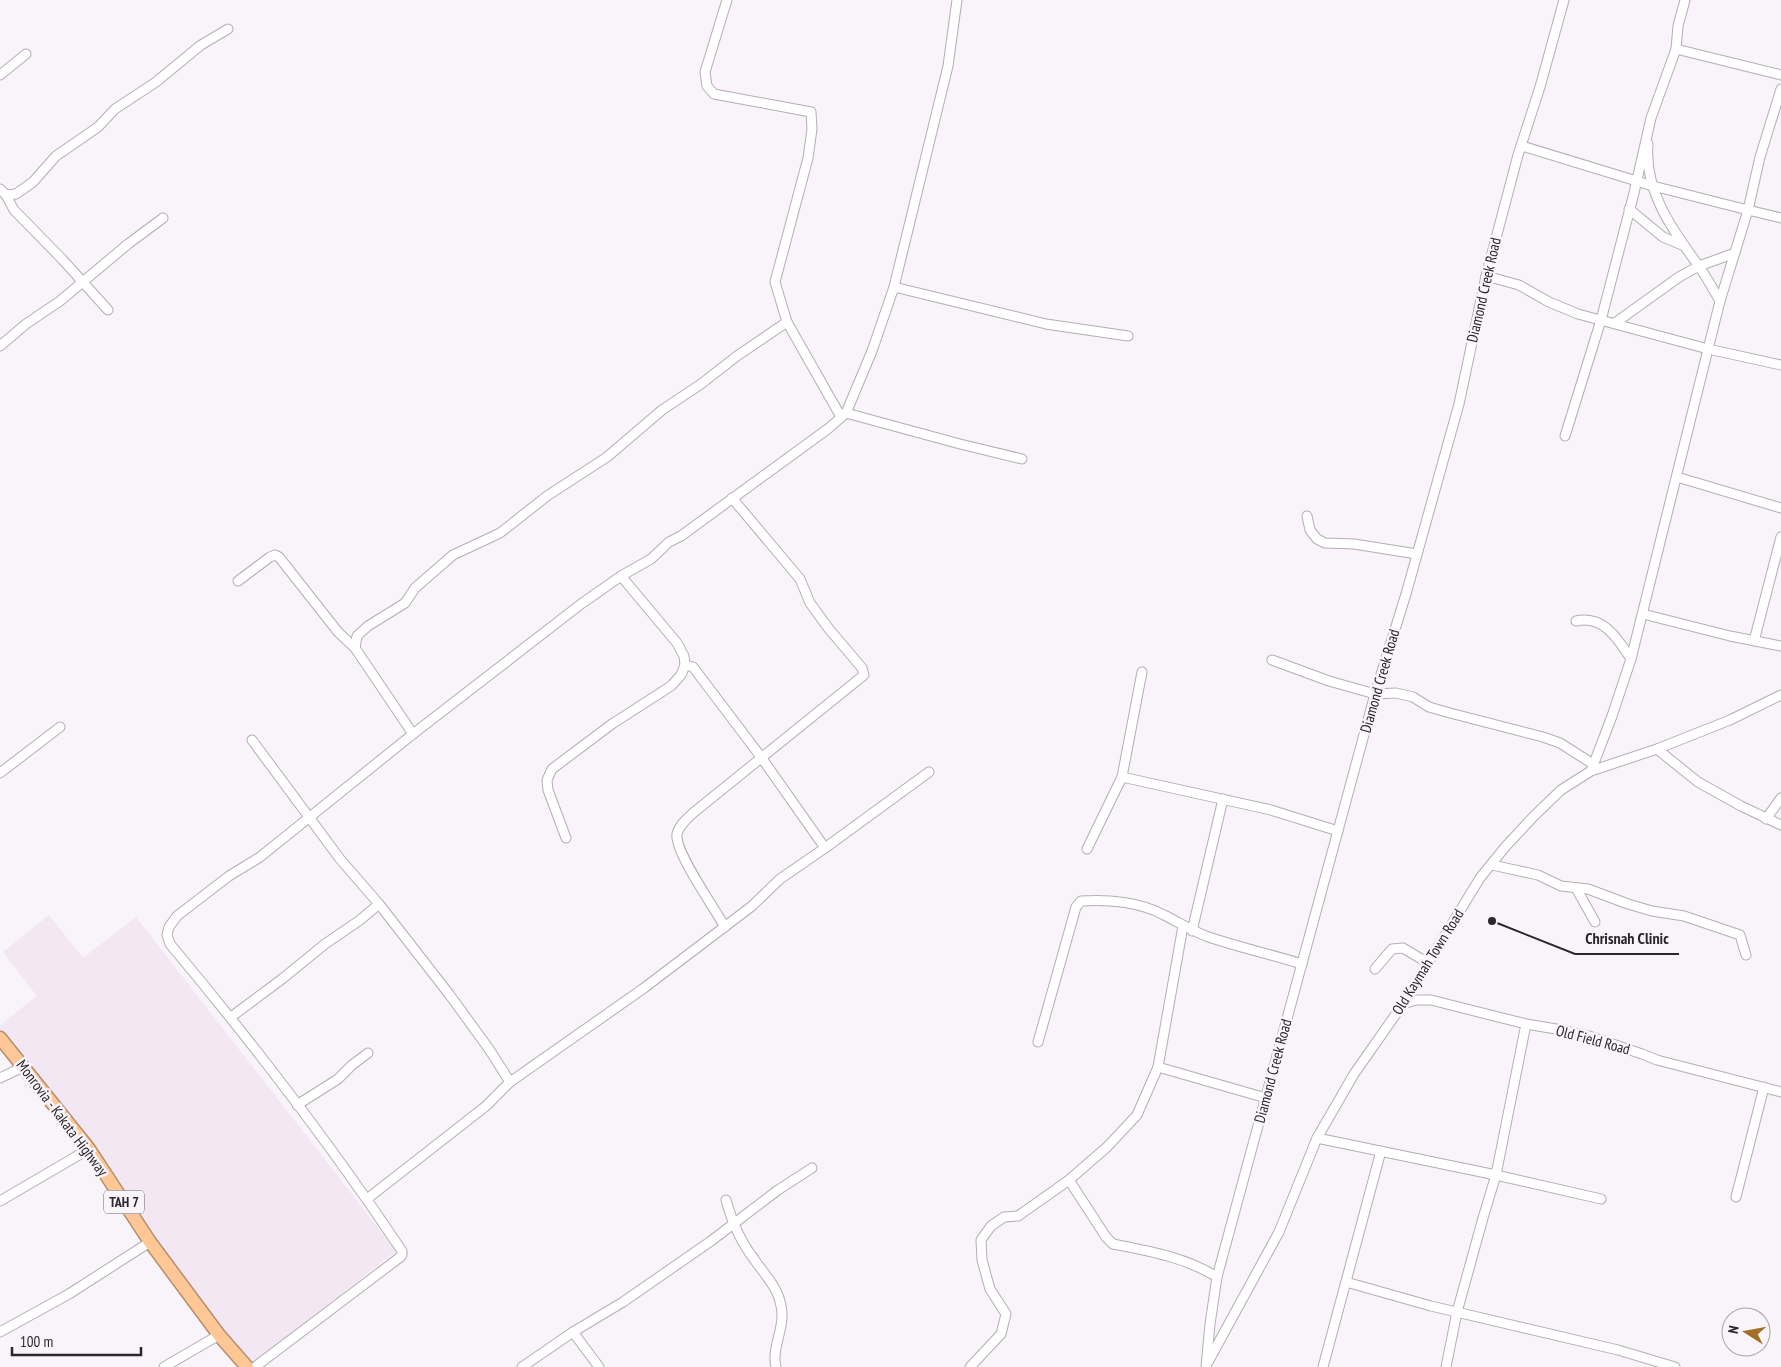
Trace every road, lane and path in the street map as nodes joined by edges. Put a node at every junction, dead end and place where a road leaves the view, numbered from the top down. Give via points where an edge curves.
1 (727, 0) edge
2 (957, 0) edge
3 (1564, 0) edge
4 (1685, 0) edge
5 (228, 29) dead end
6 (1676, 49) junction
7 (26, 54) dead end
8 (1781, 74) edge
9 (0, 75) edge
10 (1781, 89) edge
11 (1651, 118) junction
12 (1522, 146) junction
13 (1636, 180) junction
14 (1653, 186) junction
15 (3, 192) edge
16 (1628, 209) junction
17 (1748, 210) junction
18 (163, 218) dead end
19 (1781, 218) edge
20 (1682, 245) junction
21 (1736, 253) junction
22 (1699, 266) junction
23 (1486, 276) junction
24 (82, 282) junction
25 (894, 287) junction
26 (1720, 301) junction
27 (108, 310) dead end
28 (1601, 320) junction
29 (787, 322) junction
30 (1615, 323) junction
31 (1128, 336) dead end
32 (0, 346) edge
33 (1708, 349) junction
34 (1781, 365) edge
35 (843, 415) junction
36 (1565, 436) dead end
37 (1022, 459) dead end
38 (1677, 477) junction
39 (732, 498) junction
40 (1781, 508) edge
41 (1307, 516) dead end
42 (1781, 537) edge
43 (1417, 554) junction
44 (621, 576) junction
45 (238, 581) dead end
46 (1643, 614) junction
47 (1576, 621) dead end
48 (1754, 641) junction
49 (1781, 646) edge
50 (355, 648) junction
51 (1631, 659) junction
52 (1272, 660) dead end
53 (685, 665) junction
54 (1142, 672) dead end
55 (1375, 694) junction
56 (1781, 695) edge
57 (60, 727) dead end
58 (413, 734) junction
59 (252, 740) dead end
60 (1657, 749) junction
61 (761, 757) junction
62 (1592, 767) junction
63 (929, 772) dead end
64 (0, 774) edge
65 (1122, 777) junction
66 (1781, 798) edge
67 (1223, 799) junction
68 (309, 818) junction
69 (1766, 819) junction
70 (1781, 825) edge
71 (1338, 830) junction
72 (566, 838) dead end
73 (825, 848) junction
74 (1087, 849) dead end
75 (1492, 865) junction
76 (1576, 888) junction
77 (379, 904) junction
78 (1594, 922) dead end
79 (725, 926) junction
80 (1188, 928) junction
81 (1746, 955) dead end
82 (1428, 963) junction
83 (1302, 964) junction
84 (1375, 969) dead end
85 (1402, 1004) junction
86 (231, 1017) junction
87 (1526, 1024) junction
88 (0, 1038) edge
89 (1038, 1042) dead end
90 (368, 1053) dead end
91 (1158, 1066) junction
92 (23, 1067) junction
93 (0, 1078) edge
94 (510, 1082) junction
95 (1764, 1087) junction
96 (1781, 1092) edge
97 (1266, 1098) junction
98 (297, 1105) junction
99 (1317, 1138) junction
100 (89, 1149) junction
101 (1381, 1151) junction
102 (812, 1168) dead end
103 (1496, 1175) junction
104 (1069, 1180) junction
105 (1736, 1197) dead end
106 (367, 1199) junction
107 (1601, 1199) dead end
108 (726, 1200) dead end
109 (0, 1201) edge
110 (733, 1225) junction
111 (150, 1242) junction
112 (1217, 1277) junction
113 (1346, 1282) junction
114 (1457, 1312) junction
115 (0, 1332) edge
116 (573, 1332) junction
117 (218, 1335) junction
118 (1207, 1366) edge
119 (164, 1367) edge
120 (247, 1367) edge
121 (255, 1367) edge
122 (522, 1367) edge
123 (599, 1367) edge
124 (776, 1367) edge
125 (970, 1367) edge
126 (1323, 1367) edge
127 (1446, 1367) edge
128 (1675, 1367) edge

1 - 29 street via 704,72 707,86 714,94 811,112 808,158 775,282
2 - 25 street via 948,66
3 - 12 street, Diamond Creek Road
4 - 6 street
5 - 15 street via 201,45 156,82 115,109 98,127 56,156 33,182 16,194
6 - 8 street
6 - 11 street
7 - 9 street
10 - 17 street
11 - 13 street
11 - 14 street via 1648,149
12 - 13 street
12 - 23 street, Diamond Creek Road
13 - 14 street
13 - 16 street
14 - 17 street
14 - 20 street via 1666,219
15 - 24 street via 14,210
16 - 20 street via 1663,238
16 - 28 street
17 - 19 street
17 - 21 street
18 - 24 street
20 - 22 street
21 - 22 street
21 - 26 street
22 - 26 street
22 - 30 street
23 - 28 street via 1519,285 1578,314
23 - 43 street, Diamond Creek Road via 1459,404
24 - 27 street
24 - 32 street
25 - 31 street via 1046,324
25 - 35 street via 861,378
26 - 33 street
28 - 30 street
28 - 36 street
29 - 35 street
29 - 50 street via 662,410 607,457 547,496 500,533 453,555 415,588 405,603 368,626 358,636
30 - 33 street
33 - 34 street
33 - 38 street
35 - 37 street
35 - 39 street
38 - 40 street
38 - 46 street
39 - 44 street via 669,542 651,559
39 - 61 street via 800,579 810,603 864,674
41 - 43 street via 1310,530 1325,543
42 - 48 street
43 - 55 street, Diamond Creek Road
44 - 53 street via 677,643
44 - 58 street
45 - 50 street via 270,556 279,557 338,632
46 - 48 street
46 - 51 street
47 - 51 street via 1590,620 1607,628
48 - 49 street
50 - 58 street
51 - 62 street
52 - 55 street
53 - 61 street via 694,667
53 - 72 street via 671,686 612,724 552,769 547,780 548,790
54 - 65 street
55 - 62 street via 1396,693 1413,697 1450,713 1543,737 1560,743
55 - 71 street, Diamond Creek Road
56 - 60 street, Old Kaymah Town Road via 1730,720
57 - 64 street
58 - 68 street
59 - 68 street
60 - 62 street, Old Kaymah Town Road
60 - 69 street via 1698,782
61 - 73 street
61 - 79 street via 693,813 679,827 677,836 682,854
62 - 75 street, Old Kaymah Town Road via 1534,816
63 - 73 street
65 - 67 street
65 - 74 street
66 - 69 street
67 - 71 street
67 - 80 street
68 - 77 street
68 - 86 street via 176,916 169,927 170,944
69 - 70 street
71 - 83 street, Diamond Creek Road
73 - 79 street via 780,879
75 - 76 street via 1538,875 1561,886
75 - 82 street, Old Kaymah Town Road via 1480,878
76 - 78 street
76 - 81 street via 1652,911 1684,916 1740,935
77 - 86 street
77 - 94 street via 449,994
79 - 94 street via 644,988
80 - 83 street
80 - 89 street via 1142,906 1112,901 1081,901 1076,906
80 - 91 street
82 - 84 street via 1403,948 1392,949
82 - 85 street, Old Kaymah Town Road
83 - 97 street, Diamond Creek Road
85 - 87 street, Old Field Road via 1431,1000
85 - 99 street, Old Kaymah Town Road via 1354,1074
86 - 98 street
87 - 95 street, Old Field Road via 1589,1036 1657,1060
87 - 103 street
88 - 92 highway, Monrovia - Kakata Highway / TAH 7
90 - 98 street via 338,1079
91 - 97 street
91 - 104 street via 1137,1115
92 - 93 street
92 - 100 highway, Monrovia - Kakata Highway / TAH 7
94 - 106 street via 486,1106
95 - 96 street, Old Field Road
95 - 105 street
97 - 112 street, Diamond Creek Road
98 - 106 street
99 - 101 street
99 - 118 street, Old Kaymah Town Road via 1279,1232
100 - 109 street
100 - 111 highway, Monrovia - Kakata Highway / TAH 7
101 - 103 street
101 - 113 street
102 - 110 street
103 - 107 street
103 - 114 street
104 - 112 street via 1113,1244 1168,1256
104 - 125 street via 1018,1216 1004,1217 991,1226 981,1240 982,1260 990,1289 1006,1314 1001,1334
106 - 121 street via 402,1255
108 - 110 street
110 - 116 street via 623,1302
110 - 124 street via 777,1291 782,1307 774,1357
111 - 115 street via 69,1294
111 - 117 highway, Monrovia - Kakata Highway / TAH 7
112 - 118 street, Diamond Creek Road
113 - 114 street
113 - 126 street
114 - 127 street
114 - 128 street via 1618,1350
116 - 122 street
116 - 123 street
117 - 119 street
117 - 120 highway, Monrovia - Kakata Highway / TAH 7

